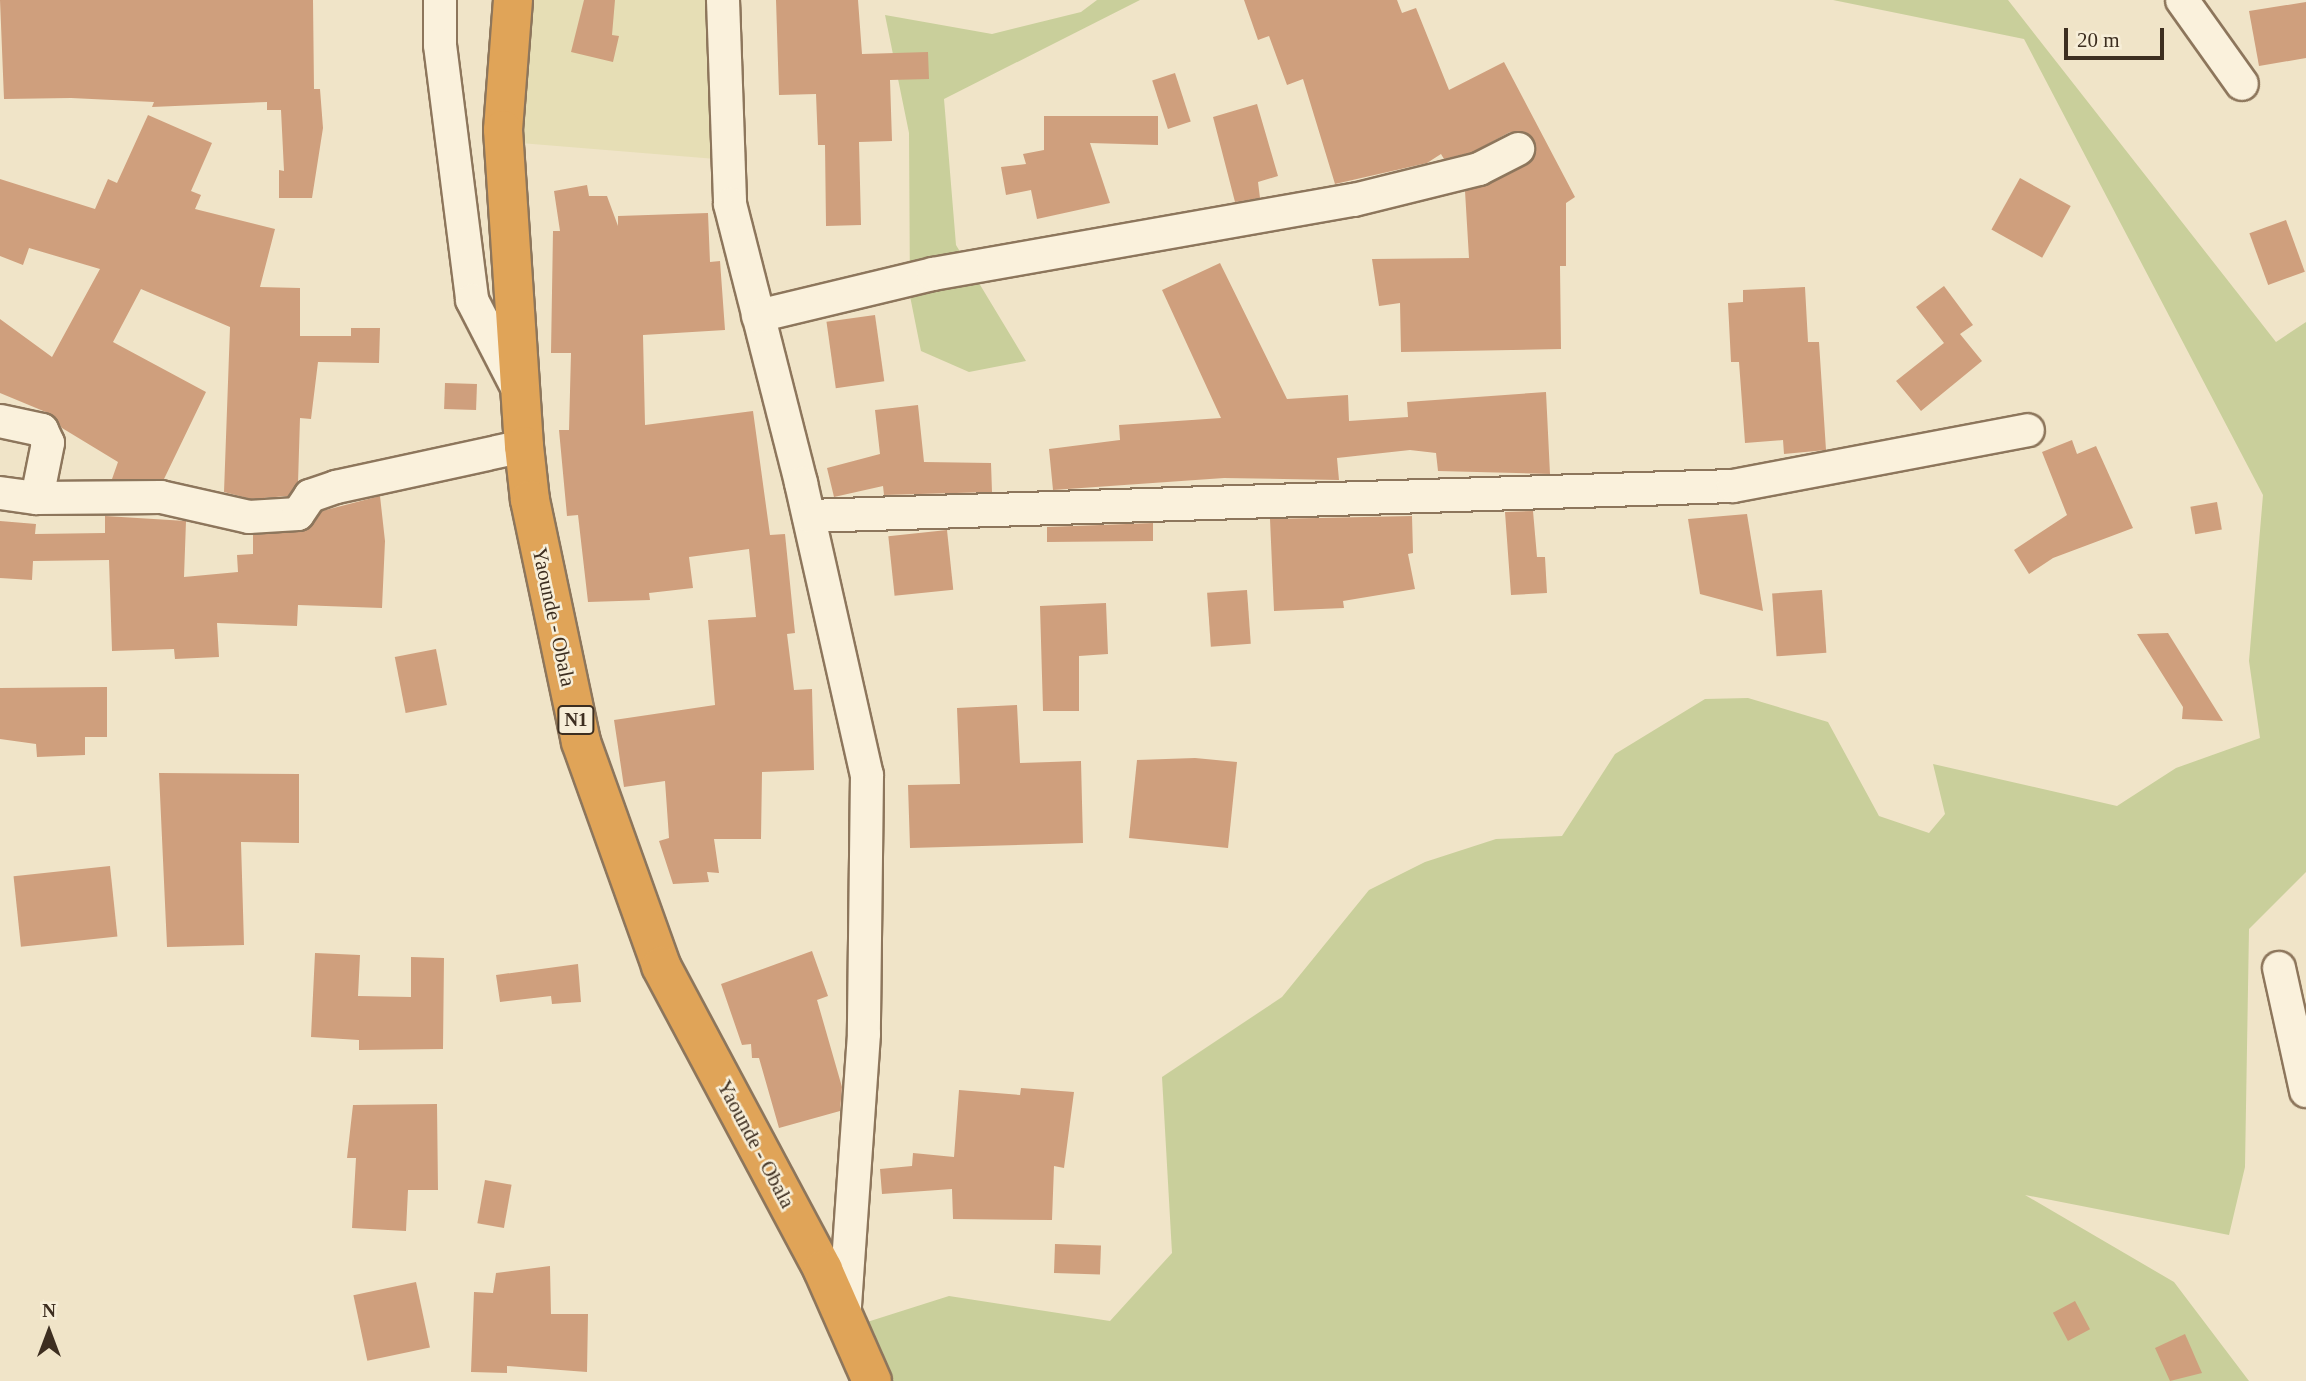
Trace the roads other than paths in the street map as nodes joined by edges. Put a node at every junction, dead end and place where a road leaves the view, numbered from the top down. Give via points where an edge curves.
1 (440, 0) edge
2 (513, 0) edge
3 (723, 0) edge
4 (2182, 0) edge
5 (2242, 84) dead end
6 (1518, 149) dead end
7 (758, 316) junction
8 (520, 394) junction
9 (0, 421) edge
10 (2028, 430) dead end
11 (524, 446) junction
12 (0, 493) edge
13 (37, 498) junction
14 (809, 516) junction
15 (2279, 968) dead end
16 (2306, 1091) edge
17 (844, 1317) junction
18 (872, 1381) edge

1 - 8 street via 440,45 472,300
2 - 8 highway, Yaounde - Obala / N1 via 503,130
3 - 7 street via 730,204
4 - 5 street
6 - 7 street via 1479,169 1354,200 933,274
7 - 14 street
8 - 11 highway, Yaounde - Obala / N1
9 - 13 street via 41,430 48,443
10 - 14 street via 1733,486
11 - 13 street via 336,487 310,496 298,514 249,517 161,497
11 - 17 highway, Yaounde - Obala / N1 via 530,500 581,742 661,966
12 - 13 street
14 - 17 street via 867,775 864,1034
15 - 16 street
17 - 18 highway, Yaounde - Obala / N1

